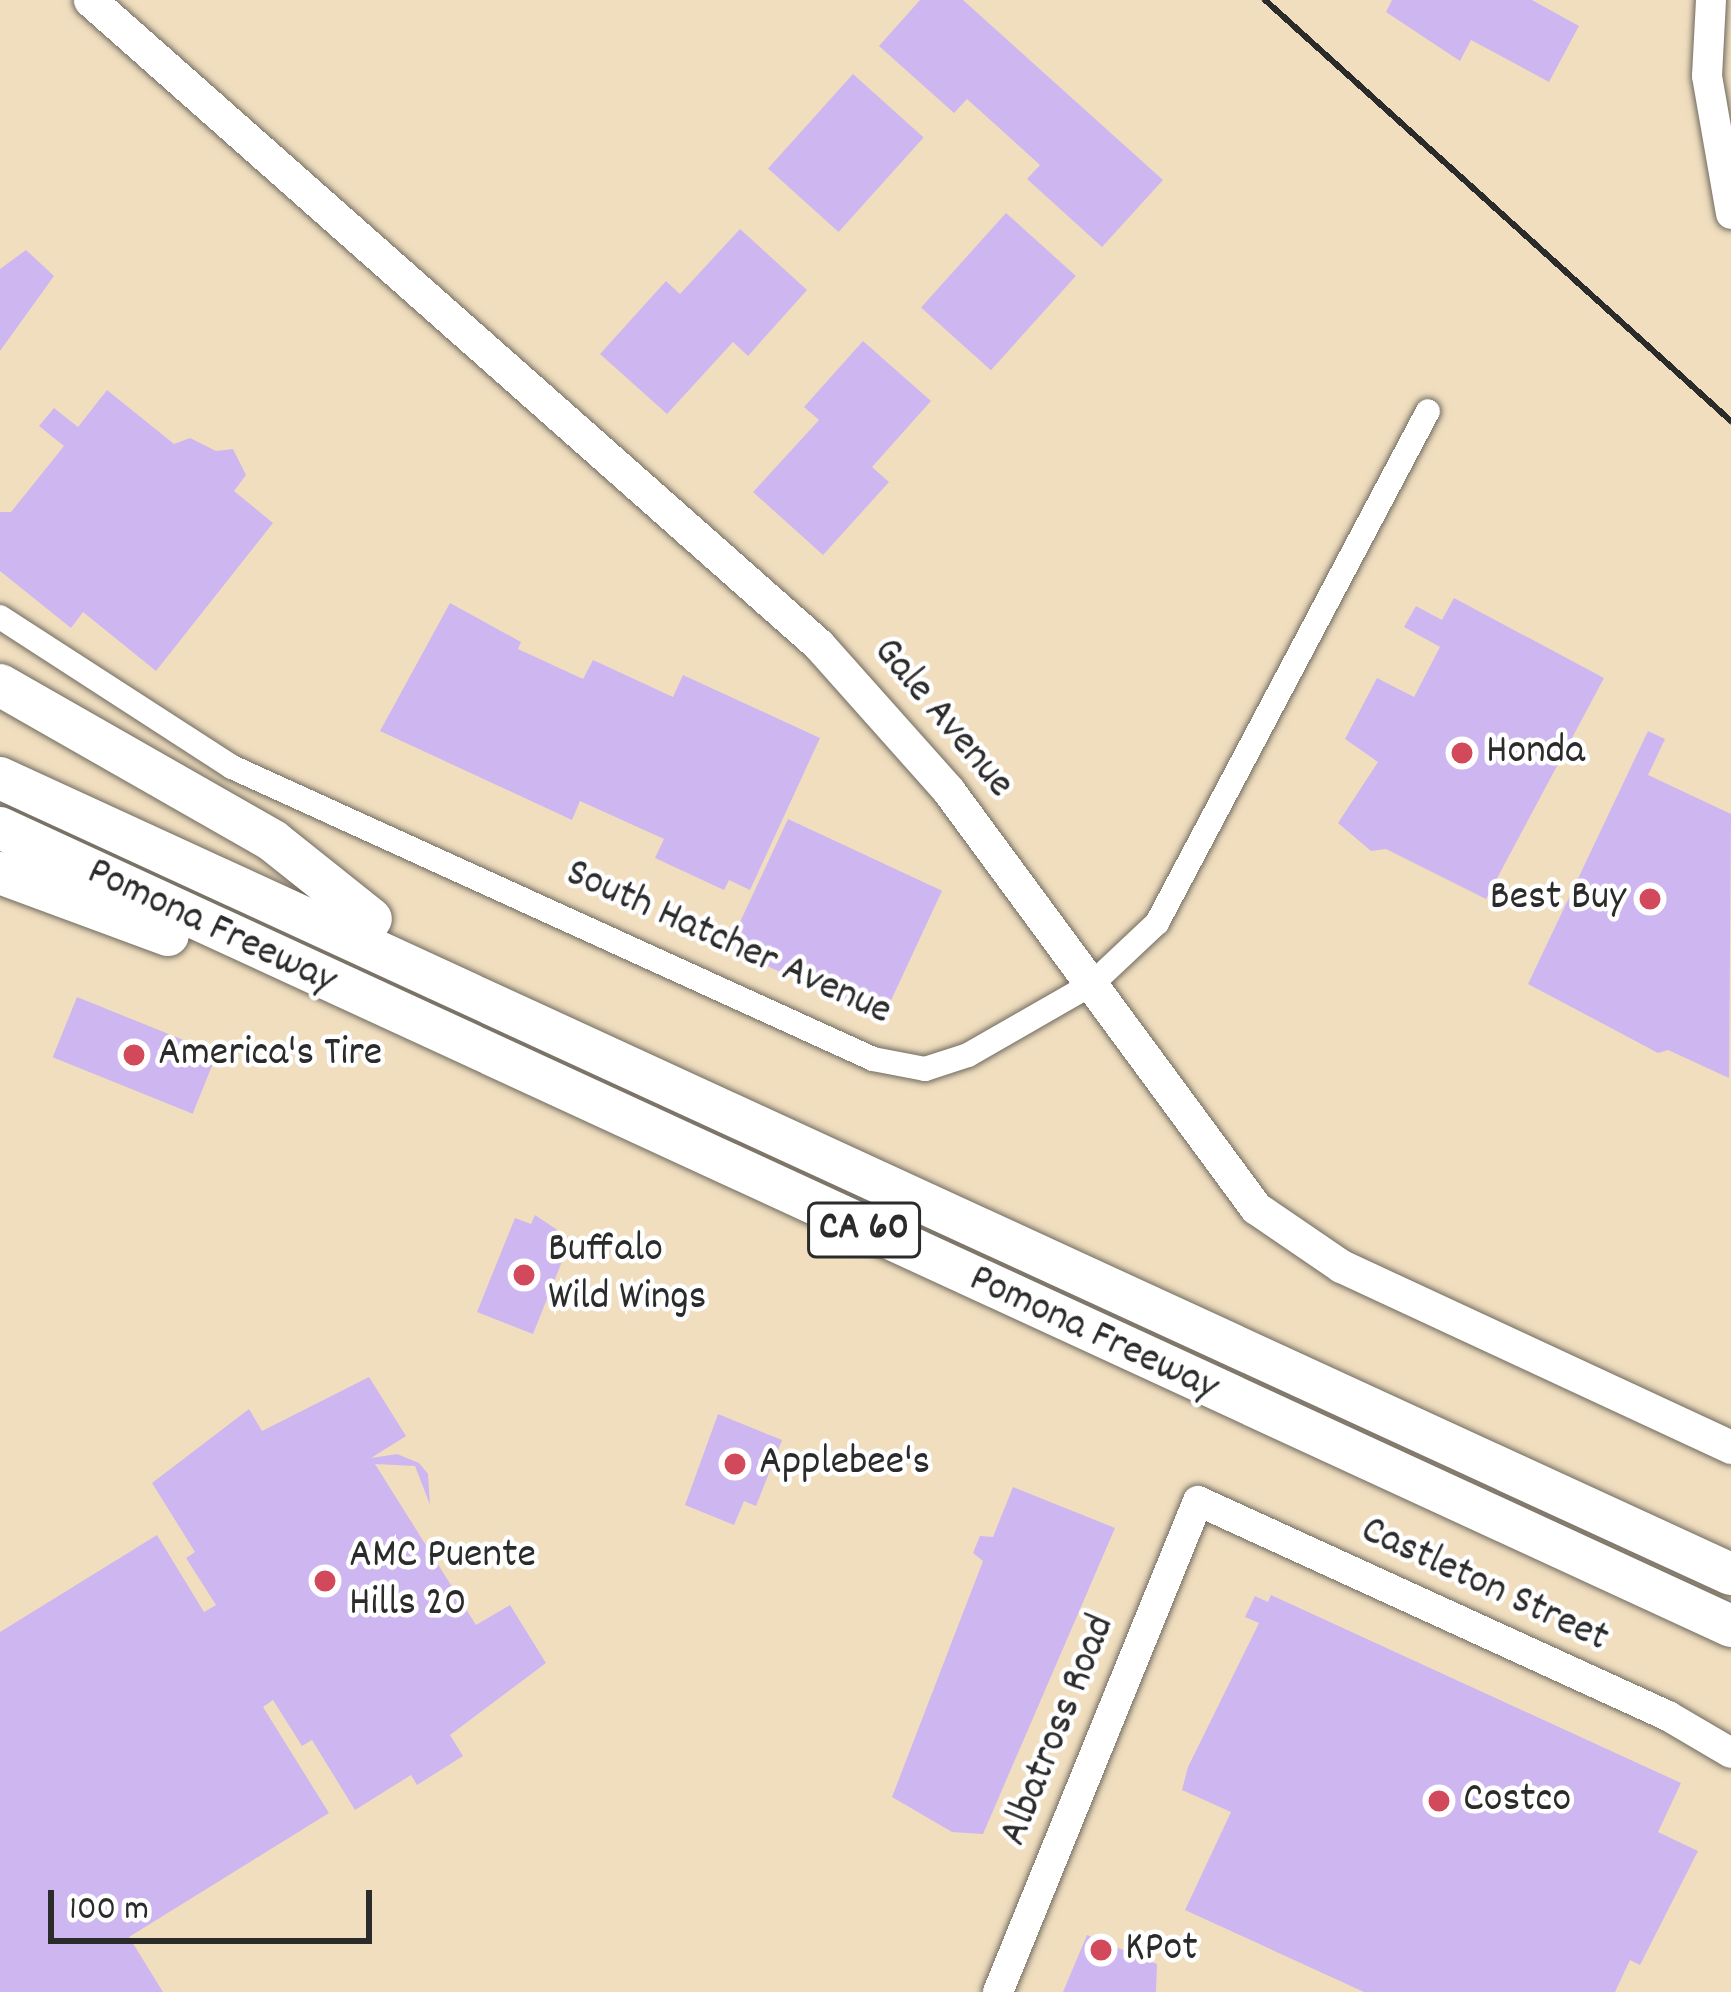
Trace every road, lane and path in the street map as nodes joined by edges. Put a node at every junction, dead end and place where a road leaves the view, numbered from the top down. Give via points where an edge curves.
1 (90, 0) edge
2 (1711, 0) edge
3 (1731, 214) edge
4 (1428, 411) dead end
5 (0, 617) edge
6 (0, 685) edge
7 (0, 753) edge
8 (0, 778) edge
9 (0, 797) edge
10 (0, 828) edge
11 (0, 873) edge
12 (371, 919) junction
13 (1092, 984) junction
14 (436, 1035) junction
15 (1731, 1447) edge
16 (1198, 1501) joint
17 (1731, 1544) edge
18 (1731, 1574) edge
19 (1731, 1590) edge
20 (1731, 1626) edge
21 (1731, 1753) edge
22 (998, 1992) edge

1 - 13 main road, Gale Avenue via 819,645 948,790
2 - 3 street via 1707,76
4 - 13 street, South Hatcher Avenue via 1157,923
5 - 13 street, South Hatcher Avenue via 232,766 873,1059 925,1069 968,1055
6 - 12 highway via 274,841
7 - 12 highway, Pomona Freeway / CA 60
8 - 18 highway
9 - 19 highway
10 - 14 highway, Pomona Freeway / CA 60
11 - 14 highway
12 - 17 highway, Pomona Freeway / CA 60
13 - 15 main road, Gale Avenue via 1256,1208 1341,1266
14 - 20 highway, Pomona Freeway / CA 60
16 - 21 street, Castleton Street via 1668,1716
16 - 22 street, Albatross Road

